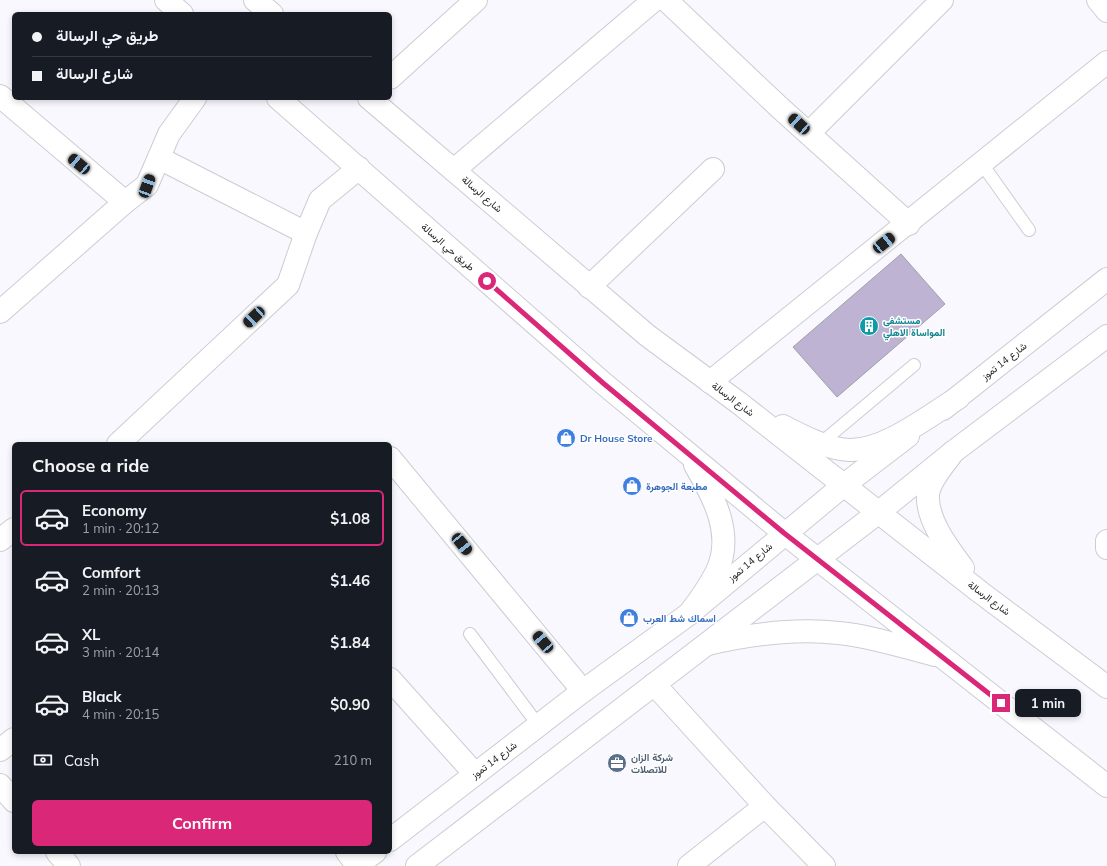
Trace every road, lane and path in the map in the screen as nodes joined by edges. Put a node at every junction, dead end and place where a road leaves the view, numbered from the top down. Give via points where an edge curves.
1 (166, 0) edge
2 (255, 0) edge
3 (476, 0) edge
4 (654, 0) edge
5 (666, 0) edge
6 (942, 0) edge
7 (1098, 0) edge
8 (1107, 11) edge
9 (180, 12) edge
10 (270, 12) edge
11 (1107, 62) edge
12 (392, 76) edge
13 (0, 96) edge
14 (194, 100) edge
15 (280, 100) edge
16 (371, 100) edge
17 (809, 134) junction
18 (159, 158) junction
19 (982, 164) junction
20 (359, 168) junction
21 (713, 169) dead end
22 (454, 170) junction
23 (125, 202) junction
24 (909, 224) junction
25 (1029, 230) dead end
26 (306, 233) junction
27 (1107, 279) edge
28 (589, 287) junction
29 (0, 312) edge
30 (1107, 336) edge
31 (914, 365) dead end
32 (710, 382) junction
33 (958, 398) junction
34 (739, 403) junction
35 (120, 442) edge
36 (822, 443) junction
37 (953, 452) junction
38 (689, 454) junction
39 (392, 460) edge
40 (844, 484) junction
41 (879, 512) junction
42 (12, 531) edge
43 (784, 533) junction
44 (0, 540) edge
45 (1107, 541) edge
46 (1107, 548) edge
47 (818, 560) junction
48 (980, 592) junction
49 (689, 614) junction
50 (470, 634) dead end
51 (708, 644) junction
52 (943, 656) junction
53 (392, 681) edge
54 (654, 684) junction
55 (1107, 687) edge
56 (583, 691) junction
57 (539, 726) junction
58 (12, 741) edge
59 (0, 750) edge
60 (476, 774) junction
61 (0, 784) edge
62 (1107, 786) edge
63 (12, 799) edge
64 (765, 806) junction
65 (392, 838) edge
66 (370, 854) edge
67 (354, 861) edge
68 (417, 866) edge
69 (690, 866) edge
70 (824, 866) edge

1 - 9 main road
2 - 10 main road
3 - 12 main road
4 - 22 main road
5 - 17 main road
6 - 17 main road
7 - 8 main road
11 - 19 main road
13 - 23 main road
14 - 18 main road via 169,134
15 - 20 main road, طريق حي الرسالة
16 - 22 main road, شارع الرسالة
17 - 24 main road
18 - 23 main road via 147,186
18 - 26 main road
19 - 24 main road
19 - 25 lane
20 - 26 main road via 320,200
20 - 38 main road, طريق حي الرسالة via 603,383
21 - 28 main road
22 - 28 main road, شارع الرسالة
23 - 29 main road
24 - 32 main road
26 - 35 main road via 288,285
27 - 33 main road, شارع 14 تموز
28 - 32 main road, شارع الرسالة via 648,336
30 - 37 main road
31 - 36 lane
32 - 34 main road, شارع الرسالة
33 - 36 main road via 875,447 849,450
33 - 40 main road, شارع 14 تموز
34 - 36 main road
34 - 40 main road, شارع الرسالة
37 - 41 main road
37 - 48 main road via 934,480 928,494 931,512 942,541
38 - 43 main road, طريق حي الرسالة
38 - 49 main road via 717,507 723,537 717,571
39 - 56 main road
40 - 41 main road, شارع الرسالة
40 - 43 main road, شارع 14 تموز
41 - 47 main road
41 - 48 main road, شارع الرسالة
42 - 44 main road
43 - 47 main road
43 - 49 main road, شارع 14 تموز
45 - 46 main road
47 - 51 main road
47 - 52 main road
48 - 55 main road, شارع الرسالة
49 - 56 main road, شارع 14 تموز
50 - 57 lane
51 - 52 main road via 747,635 823,632 863,637
51 - 54 main road
52 - 62 main road
53 - 60 main road
54 - 64 main road
54 - 68 main road
56 - 57 main road, شارع 14 تموز
57 - 60 main road, شارع 14 تموز
58 - 59 main road
60 - 65 main road, شارع 14 تموز
61 - 63 main road
64 - 69 main road
64 - 70 main road
66 - 67 main road

